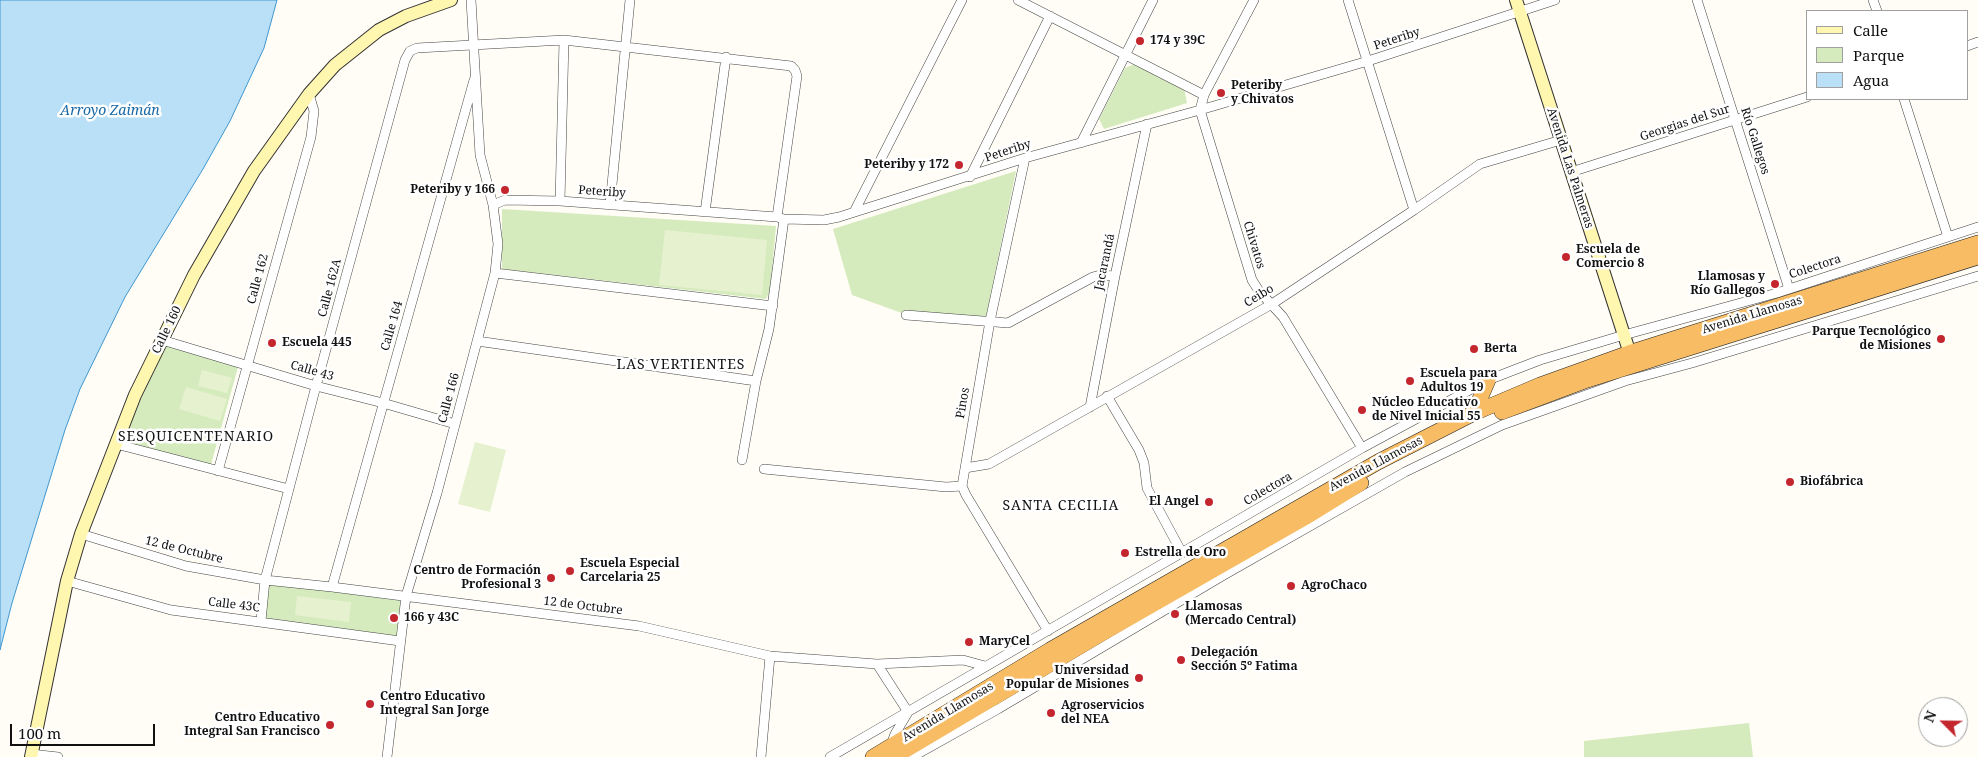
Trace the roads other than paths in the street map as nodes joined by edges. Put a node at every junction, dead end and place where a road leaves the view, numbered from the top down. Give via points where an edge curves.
1 (452, 0) edge
2 (471, 0) edge
3 (630, 0) edge
4 (962, 0) edge
5 (1018, 0) edge
6 (1153, 0) edge
7 (1254, 0) edge
8 (1348, 0) edge
9 (1555, 0) edge
10 (1697, 0) edge
11 (1518, 6) edge
12 (1050, 16) junction
13 (564, 40) junction
14 (474, 44) junction
15 (626, 47) junction
16 (1125, 55) junction
17 (726, 57) junction
18 (1368, 61) junction
19 (476, 72) junction
20 (309, 94) junction
21 (1204, 95) junction
22 (1806, 97) edge
23 (1904, 100) edge
24 (1200, 110) junction
25 (1736, 120) junction
26 (1147, 124) junction
27 (1561, 140) junction
28 (1081, 143) junction
29 (1025, 158) junction
30 (1571, 172) junction
31 (970, 177) junction
32 (560, 201) junction
33 (493, 205) junction
34 (610, 205) junction
35 (1414, 210) junction
36 (705, 212) junction
37 (854, 212) junction
38 (781, 218) junction
39 (1978, 226) edge
40 (1948, 237) junction
41 (1978, 243) edge
42 (1978, 257) edge
43 (496, 272) junction
44 (1115, 276) junction
45 (1978, 276) edge
46 (1789, 289) junction
47 (1272, 304) junction
48 (773, 306) junction
49 (906, 315) dead end
50 (990, 321) junction
51 (1658, 326) junction
52 (1624, 335) junction
53 (162, 340) junction
54 (477, 341) junction
55 (1667, 355) junction
56 (248, 365) junction
57 (1633, 365) junction
58 (1488, 380) junction
59 (1586, 380) junction
60 (756, 381) junction
61 (316, 386) junction
62 (1608, 386) junction
63 (1107, 396) junction
64 (383, 403) junction
65 (1090, 406) junction
66 (1474, 413) junction
67 (455, 424) junction
68 (116, 444) junction
69 (1362, 448) junction
70 (742, 460) dead end
71 (965, 468) junction
72 (764, 469) dead end
73 (218, 471) junction
74 (962, 486) junction
75 (289, 489) junction
76 (1309, 521) junction
77 (81, 534) junction
78 (1182, 553) junction
79 (1222, 571) junction
80 (265, 580) junction
81 (67, 581) junction
82 (332, 587) junction
83 (406, 596) junction
84 (261, 621) junction
85 (1048, 632) junction
86 (1034, 639) junction
87 (400, 641) junction
88 (770, 656) junction
89 (877, 664) junction
90 (1049, 665) junction
91 (985, 666) junction
92 (908, 712) junction
93 (893, 752) edge
94 (31, 756) edge
95 (58, 757) edge
96 (387, 757) edge
97 (761, 757) edge
98 (830, 757) edge
99 (873, 757) edge
100 (912, 757) edge

1 - 20 main road, Calle 160 via 406,16 380,30 335,65
2 - 14 street, Calle 166
3 - 15 street
4 - 37 street
5 - 12 street
6 - 16 street
7 - 21 street
8 - 18 street
9 - 11 street, Peteriby
10 - 25 street, Río Gallegos
11 - 18 street, Peteriby
11 - 27 main road, Avenida Las Palmeras
12 - 16 street
12 - 31 street
13 - 14 street
13 - 15 street
13 - 32 street
14 - 19 street, Calle 166
14 - 61 street, Calle 162A via 417,48 410,51 405,60
15 - 17 street
15 - 34 street
16 - 21 street
16 - 28 street
17 - 36 street
17 - 38 street via 791,66 795,70 797,76
18 - 24 street, Peteriby
18 - 35 street
19 - 33 street, Calle 166 via 480,155
19 - 64 street, Calle 164
20 - 53 main road, Calle 160 via 236,202 194,275
20 - 56 street, Calle 162 via 314,111 311,137
21 - 24 street
22 - 25 street, Georgias del Sur
23 - 40 street
24 - 26 street, Peteriby
24 - 47 street, Chivatos via 1252,280
25 - 30 street, Georgias del Sur
25 - 46 street, Río Gallegos
26 - 28 street, Peteriby
26 - 44 street, Jacarandá
27 - 30 main road, Avenida Las Palmeras
27 - 35 street, Ceibo via 1480,164
28 - 29 street, Peteriby
29 - 31 street, Peteriby
29 - 50 street, Pinos
30 - 52 main road, Avenida Las Palmeras
31 - 37 street, Peteriby
32 - 33 street, Peteriby via 505,200
32 - 34 street, Peteriby
33 - 43 street, Calle 166 via 498,244
34 - 36 street, Peteriby
35 - 47 street, Ceibo
36 - 38 street, Peteriby
37 - 38 street, Peteriby via 824,220
38 - 48 street
39 - 40 street, Colectora
40 - 46 street, Colectora
41 - 55 highway, Avenida Llamosas
42 - 55 highway, Avenida Llamosas
43 - 48 street
43 - 54 street, Calle 166
44 - 50 street via 1093,277 1008,322
44 - 65 street, Jacarandá
45 - 55 street
46 - 51 street, Colectora
47 - 63 street, Ceibo
47 - 69 street, Chivatos
48 - 60 street
49 - 50 street
50 - 71 street, Pinos
51 - 52 street, Colectora
51 - 55 street
52 - 57 main road, Avenida Las Palmeras
52 - 58 street, Colectora via 1540,360
53 - 56 street, Calle 43
53 - 68 main road, Calle 160
54 - 60 street
54 - 67 street, Calle 166
55 - 57 highway, Avenida Llamosas
56 - 61 street, Calle 43
56 - 73 street, Calle 162
57 - 59 highway, Avenida Llamosas
57 - 62 street
57 - 66 highway, Avenida Llamosas via 1540,385
58 - 66 highway
58 - 69 street, Colectora
59 - 62 street
59 - 76 highway, Avenida Llamosas via 1478,422 1376,473
60 - 70 street
61 - 64 street, Calle 43
61 - 75 street, Calle 162A
62 - 76 street via 1502,425
63 - 65 street, Ceibo
63 - 78 street via 1139,450 1147,488
64 - 67 street, Calle 43
64 - 82 street, Calle 164
65 - 71 street, Ceibo via 989,464
66 - 90 highway, Avenida Llamosas via 1378,462
67 - 83 street, Calle 166
68 - 73 street
68 - 77 main road, Calle 160
69 - 78 street, Colectora
71 - 74 street, Pinos
72 - 74 street
73 - 75 street
74 - 85 street
75 - 80 street, Calle 162A
76 - 79 highway, Avenida Llamosas
77 - 80 street, 12 de Octubre via 186,566
77 - 81 main road, Calle 160
78 - 85 street, Colectora
79 - 90 highway, Avenida Llamosas
79 - 90 street via 1066,667
80 - 82 street, 12 de Octubre
80 - 84 street, Calle 162A
81 - 84 street, Calle 43C via 171,610
81 - 94 main road, Calle 160
82 - 83 street, 12 de Octubre
83 - 87 street, Calle 166
83 - 88 street, 12 de Octubre via 639,626
84 - 87 street, Calle 43C
85 - 86 street, Colectora
86 - 90 street
86 - 91 street, Colectora
87 - 96 street, Calle 166
88 - 89 street, 12 de Octubre
88 - 97 street
89 - 91 street, 12 de Octubre via 957,660
89 - 92 street
90 - 93 highway, Avenida Llamosas
90 - 100 street
91 - 92 street, Colectora
92 - 93 street, Colectora via 895,734
92 - 98 street, Colectora
93 - 99 highway, Avenida Llamosas
94 - 95 street

